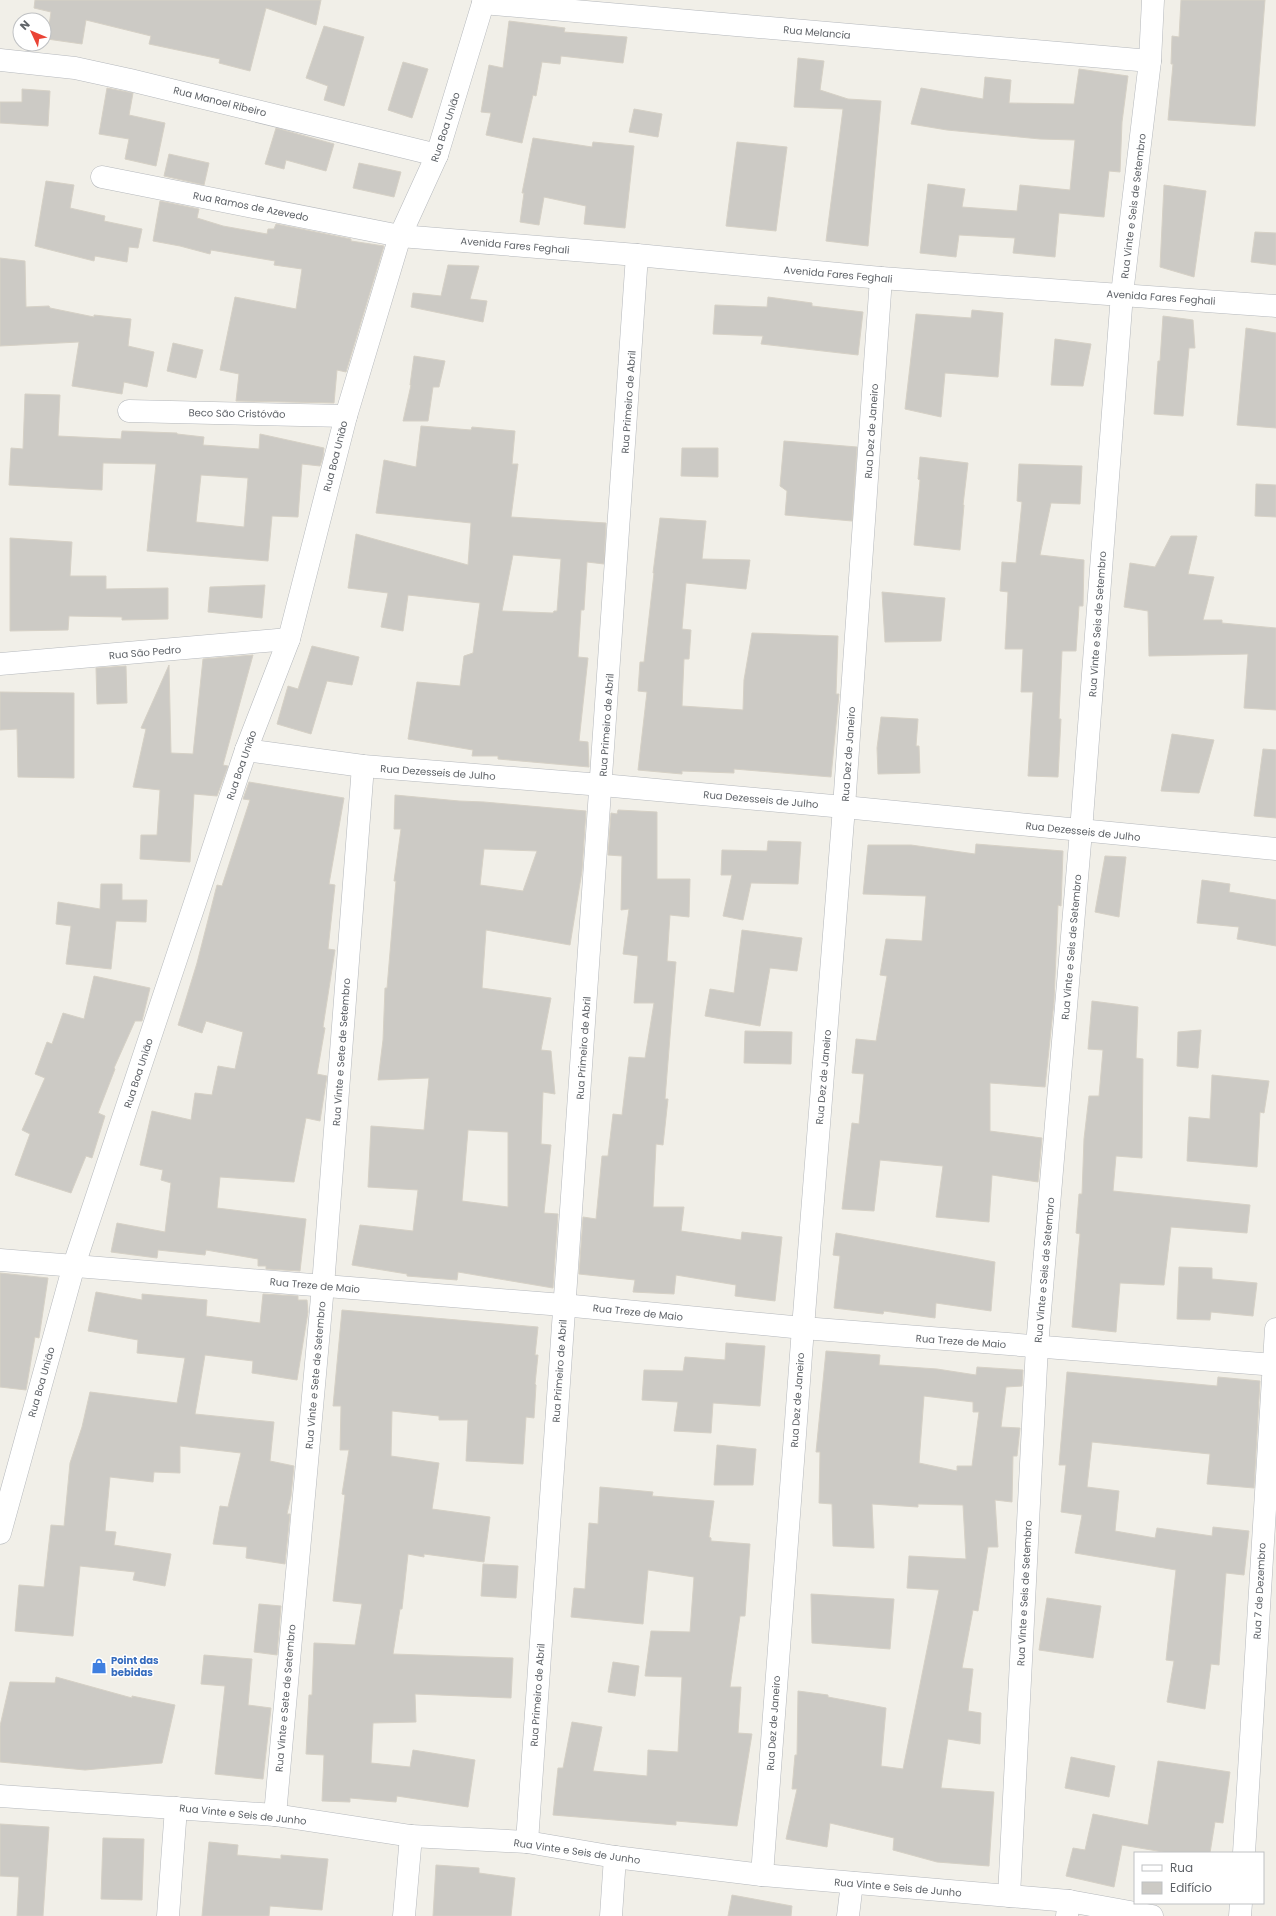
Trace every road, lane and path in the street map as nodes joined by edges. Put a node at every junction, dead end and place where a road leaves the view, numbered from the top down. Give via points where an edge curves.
1 (1153, 0) edge
2 (483, 1) edge
3 (0, 60) edge
4 (1150, 61) junction
5 (438, 155) junction
6 (102, 177) dead end
7 (400, 236) junction
8 (637, 255) junction
9 (881, 278) junction
10 (1122, 294) junction
11 (1276, 306) edge
12 (129, 411) dead end
13 (346, 416) junction
14 (289, 639) junction
15 (0, 664) edge
16 (246, 750) junction
17 (363, 766) junction
18 (602, 785) junction
19 (844, 807) junction
20 (1081, 831) junction
21 (1276, 849) edge
22 (0, 1260) edge
23 (74, 1265) junction
24 (323, 1286) junction
25 (563, 1305) junction
26 (803, 1328) junction
27 (1276, 1329) edge
28 (1037, 1346) junction
29 (1274, 1365) edge
30 (0, 1533) edge
31 (0, 1796) edge
32 (176, 1808) junction
33 (275, 1816) junction
34 (411, 1836) junction
35 (527, 1842) junction
36 (1244, 1852) edge
37 (615, 1857) junction
38 (762, 1876) junction
39 (852, 1883) junction
40 (1009, 1896) junction
41 (1241, 1904) edge
42 (1068, 1908) edge
43 (168, 1916) edge
44 (404, 1916) edge
45 (611, 1916) edge
46 (848, 1916) edge
47 (1152, 1916) edge
48 (1240, 1916) edge

1 - 4 street, Rua Vinte e Seis de Setembro
2 - 4 street, Rua Melancia
2 - 5 street, Rua Boa União
3 - 5 street, Rua Manoel Ribeiro via 75,68
4 - 10 street, Rua Vinte e Seis de Setembro
5 - 7 street, Rua Boa União
6 - 7 street, Rua Ramos de Azevedo
7 - 8 street, Avenida Fares Feghali
7 - 13 street, Rua Boa União
8 - 9 street, Avenida Fares Feghali
8 - 18 street, Rua Primeiro de Abril
9 - 10 street, Avenida Fares Feghali
9 - 19 street, Rua Dez de Janeiro
10 - 11 street, Avenida Fares Feghali
10 - 20 street, Rua Vinte e Seis de Setembro
12 - 13 street, Beco São Cristóvão
13 - 14 street, Rua Boa União
14 - 15 street, Rua São Pedro
14 - 16 street, Rua Boa União
16 - 17 street, Rua Dezesseis de Julho
16 - 23 street, Rua Boa União
17 - 18 street, Rua Dezesseis de Julho
17 - 24 street, Rua Vinte e Sete de Setembro
18 - 19 street, Rua Dezesseis de Julho
18 - 25 street, Rua Primeiro de Abril
19 - 20 street, Rua Dezesseis de Julho
19 - 26 street, Rua Dez de Janeiro
20 - 21 street, Rua Dezesseis de Julho
20 - 28 street, Rua Vinte e Seis de Setembro
22 - 23 street, Rua Treze de Maio
23 - 24 street, Rua Treze de Maio
23 - 30 street, Rua Boa União
24 - 25 street, Rua Treze de Maio
24 - 33 street, Rua Vinte e Sete de Setembro
25 - 26 street, Rua Treze de Maio
25 - 35 street, Rua Primeiro de Abril
26 - 28 street, Rua Treze de Maio
26 - 38 street, Rua Dez de Janeiro
27 - 29 street, Rua 7 de Dezembro
28 - 29 street, Rua Treze de Maio
28 - 40 street, Rua Vinte e Seis de Setembro
29 - 36 street, Rua 7 de Dezembro
31 - 32 street, Rua Vinte e Seis de Junho
32 - 33 street, Rua Vinte e Seis de Junho
32 - 43 street
33 - 34 street, Rua Vinte e Seis de Junho
34 - 35 street, Rua Vinte e Seis de Junho
34 - 44 street
35 - 37 street, Rua Vinte e Seis de Junho
37 - 38 street, Rua Vinte e Seis de Junho
37 - 45 street
38 - 39 street, Rua Vinte e Seis de Junho
39 - 40 street, Rua Vinte e Seis de Junho
39 - 46 street
40 - 42 street, Rua Vinte e Seis de Junho
41 - 48 street
42 - 47 street, Rua Vinte e Seis de Junho

